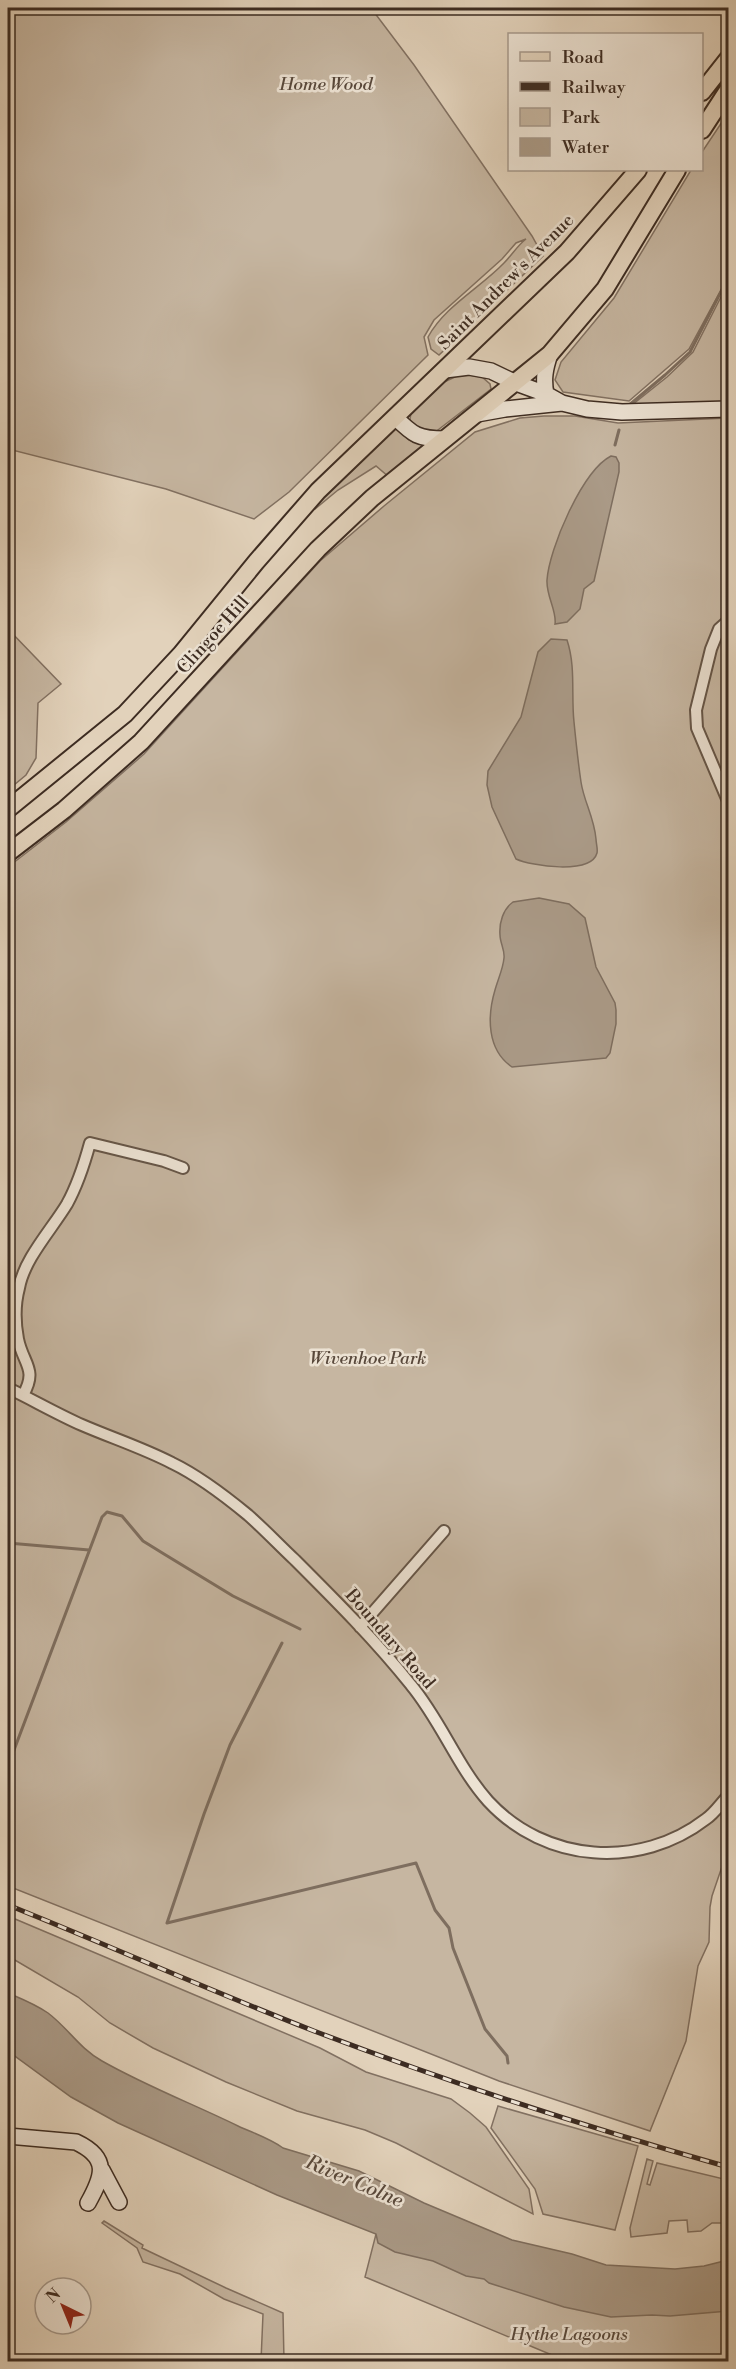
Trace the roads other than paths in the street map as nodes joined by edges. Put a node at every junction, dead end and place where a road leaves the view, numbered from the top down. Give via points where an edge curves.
1 (729, 59) edge
2 (729, 90) edge
3 (703, 91) edge
4 (703, 129) edge
5 (637, 171) edge
6 (676, 171) edge
7 (550, 354) junction
8 (445, 369) junction
9 (516, 383) junction
10 (546, 394) junction
11 (562, 403) junction
12 (729, 409) edge
13 (477, 414) junction
14 (395, 417) junction
15 (444, 439) junction
16 (729, 621) edge
17 (729, 801) edge
18 (8, 809) edge
19 (8, 854) edge
20 (183, 1168) dead end
21 (8, 1388) edge
22 (23, 1395) junction
23 (444, 1532) dead end
24 (360, 1627) junction
25 (729, 1796) edge
26 (8, 2136) edge
27 (102, 2170) junction
28 (119, 2202) dead end
29 (88, 2203) dead end

1 - 3 main road
2 - 4 main road
5 - 8 main road, Saint Andrew's Avenue via 567,252
6 - 7 main road via 605,289
7 - 9 main road
7 - 10 main road via 544,372
8 - 9 main road via 480,368
8 - 14 main road, Saint Andrew's Avenue
9 - 10 main road
9 - 13 main road
10 - 11 main road
11 - 12 main road via 622,412
11 - 13 main road
13 - 15 main road
14 - 15 main road via 414,435
14 - 18 main road, Clingoe Hill via 310,499 188,646 125,714
15 - 19 main road, Clingoe Hill via 318,549 141,742
16 - 17 street via 719,629 711,649 696,710 697,728
20 - 22 street via 90,1143 78,1183 34,1254 19,1287 18,1339 30,1371 30,1383
21 - 22 street, Boundary Road
22 - 24 street, Boundary Road via 192,1474 249,1516
23 - 24 street
24 - 25 street, Boundary Road via 417,1692 489,1801 513,1822 557,1846 582,1853 621,1854 668,1842 707,1819
26 - 27 main road via 76,2142 96,2157
27 - 28 main road
27 - 29 main road

